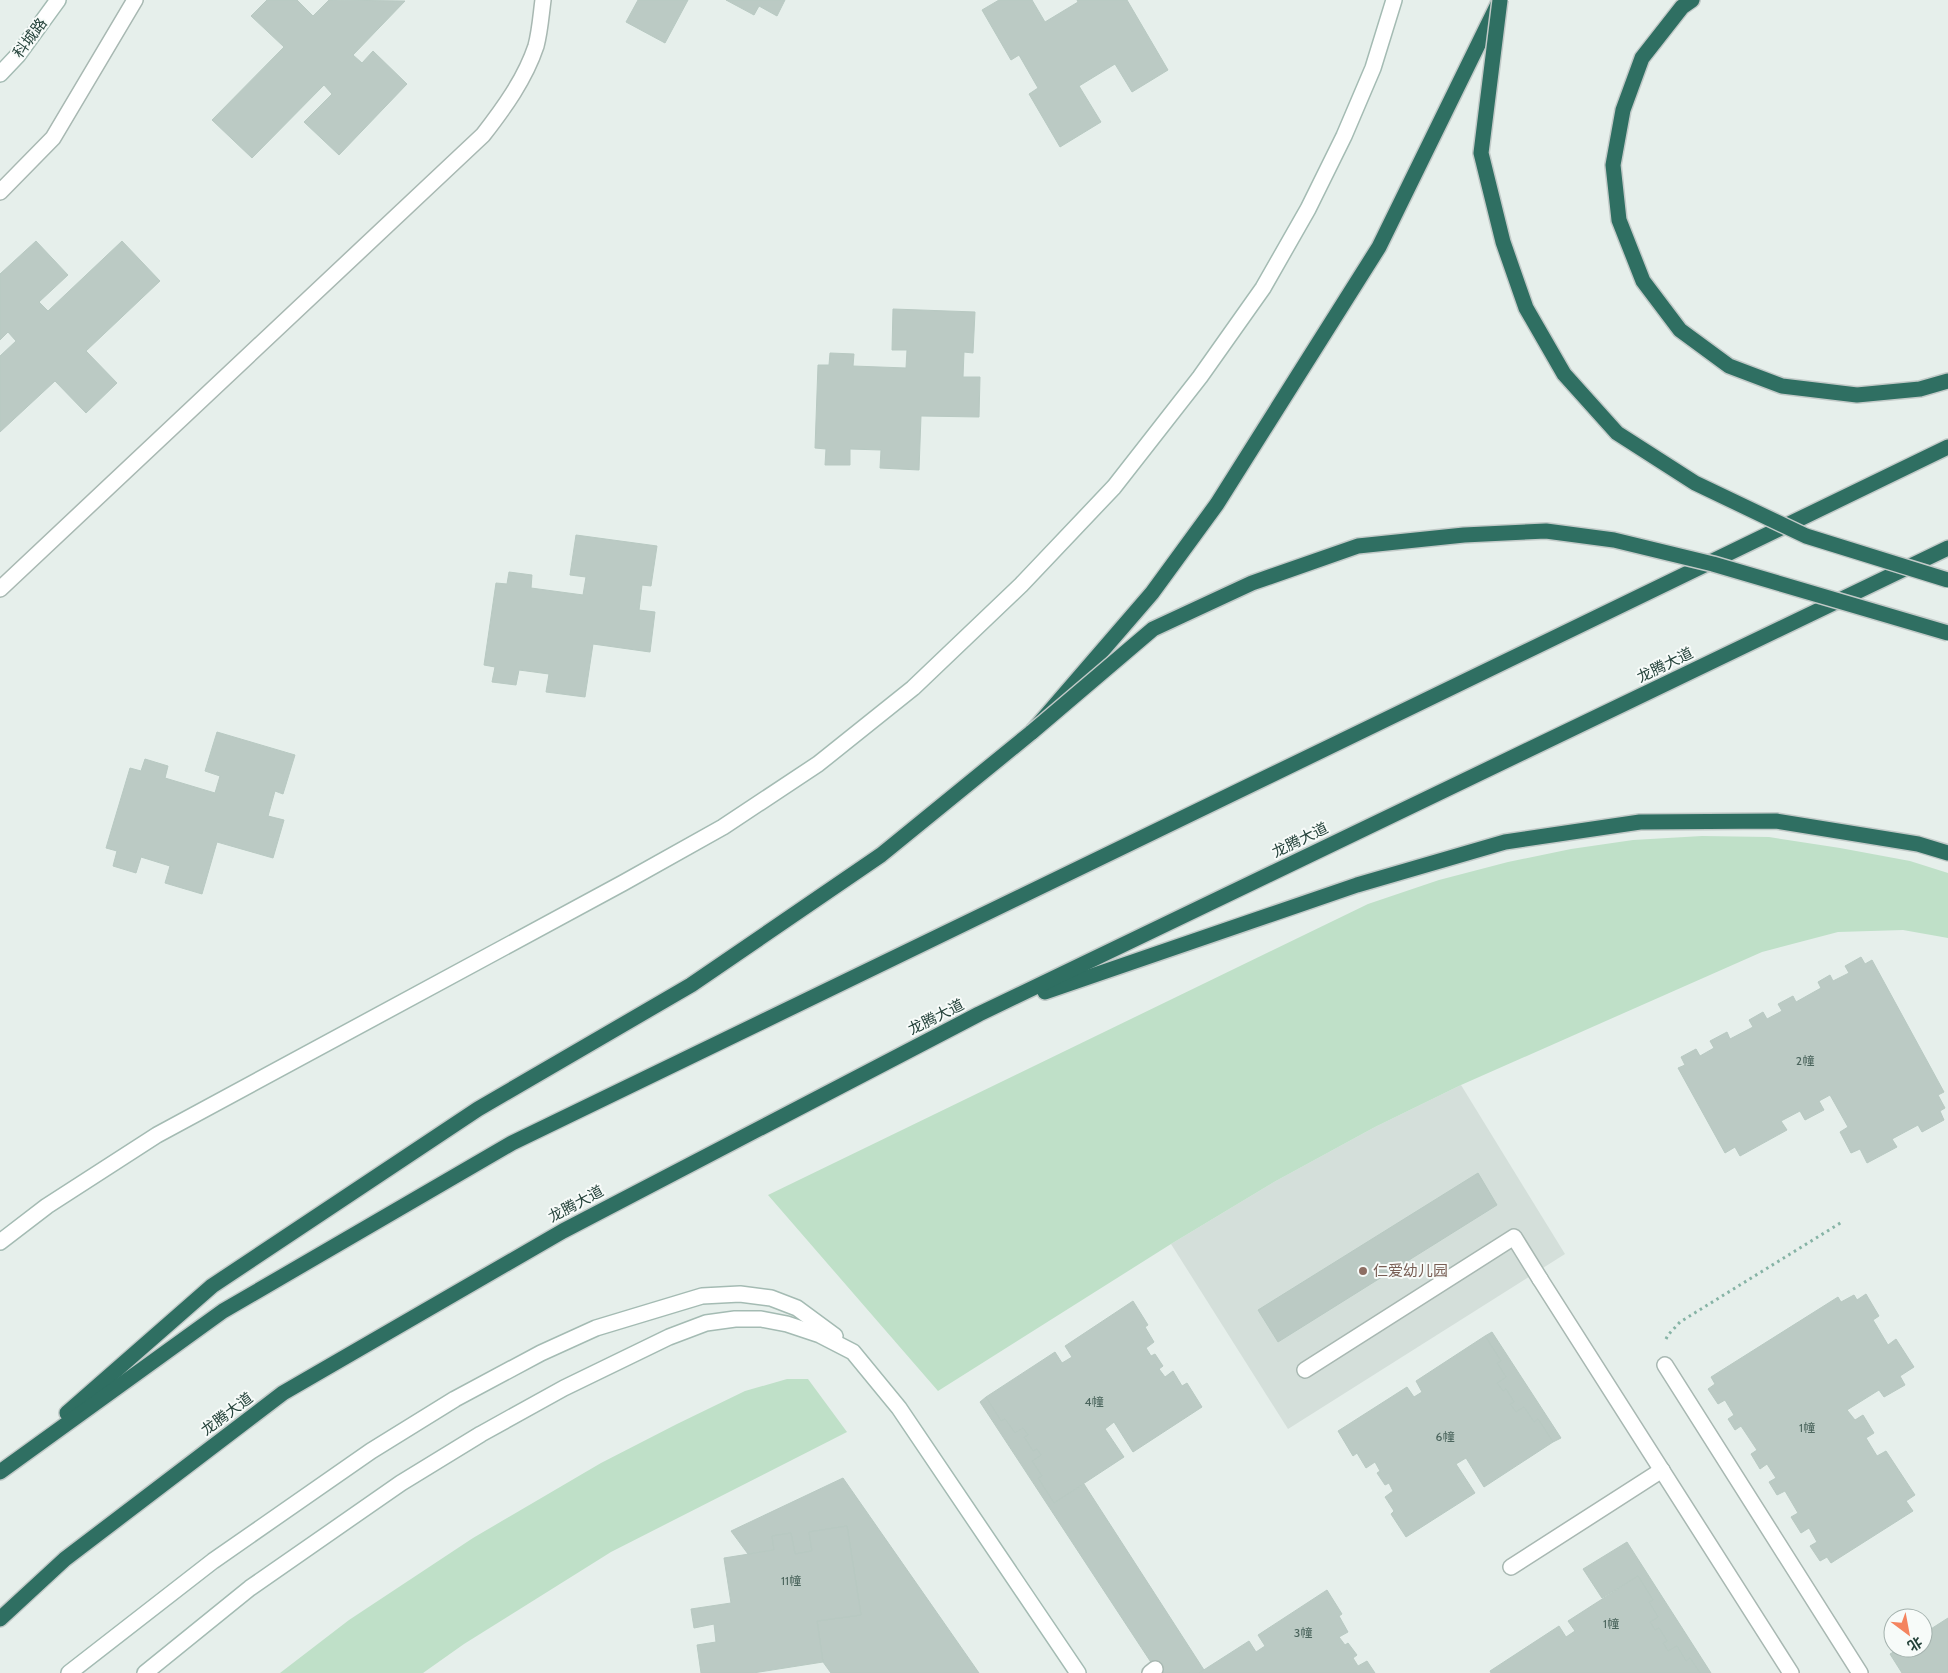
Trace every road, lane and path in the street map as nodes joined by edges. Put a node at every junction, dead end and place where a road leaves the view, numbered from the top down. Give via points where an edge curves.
1 (58, 0) edge
2 (135, 0) edge
3 (543, 0) edge
4 (1394, 0) edge
5 (1499, 0) edge
6 (1692, 0) edge
7 (0, 74) edge
8 (0, 192) edge
9 (1948, 381) edge
10 (1948, 447) edge
11 (1948, 548) edge
12 (1948, 580) edge
13 (0, 588) edge
14 (1948, 633) edge
15 (1032, 732) junction
16 (1948, 853) edge
17 (979, 1014) junction
18 (1842, 1222) dead end
19 (0, 1242) edge
20 (853, 1352) junction
21 (1665, 1365) joint
22 (1305, 1370) dead end
23 (1662, 1470) junction
24 (0, 1472) edge
25 (1511, 1567) dead end
26 (0, 1619) edge
27 (70, 1673) edge
28 (145, 1673) edge
29 (1078, 1673) edge
30 (1791, 1673) edge
31 (1860, 1673) edge

1 - 7 main road, 科城路
2 - 8 main road via 53,138
3 - 13 main road via 536,45 523,75 484,135
4 - 19 main road via 1373,68 1344,136 1308,210 1257,296 1200,377 1114,487 1021,585 913,688 818,764 723,827 156,1135 47,1206
5 - 12 highway, bridge via 1481,153 1503,242 1526,308 1564,374 1617,434 1695,483 1806,536
5 - 15 highway, bridge via 1379,247 1217,504 1152,593
6 - 9 highway via 1682,6 1642,58 1623,110 1613,165 1619,220 1644,280 1680,330 1729,366 1782,386 1857,395 1920,389
10 - 24 highway via 512,1143 223,1311
11 - 17 highway, 龙腾大道
14 - 15 highway, bridge via 1713,564 1614,540 1546,531 1464,535 1358,546 1252,583 1153,629
15 - 24 highway via 882,855 691,985 478,1109 212,1286
16 - 17 highway via 1918,844 1776,821 1640,822 1505,842 1358,885
17 - 26 highway, 龙腾大道 via 563,1231 283,1393 65,1559
18 - 21 path via 1680,1322 1668,1334 1663,1349
20 - 27 main road via 824,1326 797,1308 771,1298 740,1294 702,1296 596,1328 455,1399 371,1451 213,1560
20 - 28 main road via 820,1335 762,1319 706,1323 669,1337 564,1388 401,1483 250,1588
20 - 29 main road via 898,1408
21 - 31 main road
22 - 23 main road via 1514,1237
23 - 25 main road
23 - 30 main road

